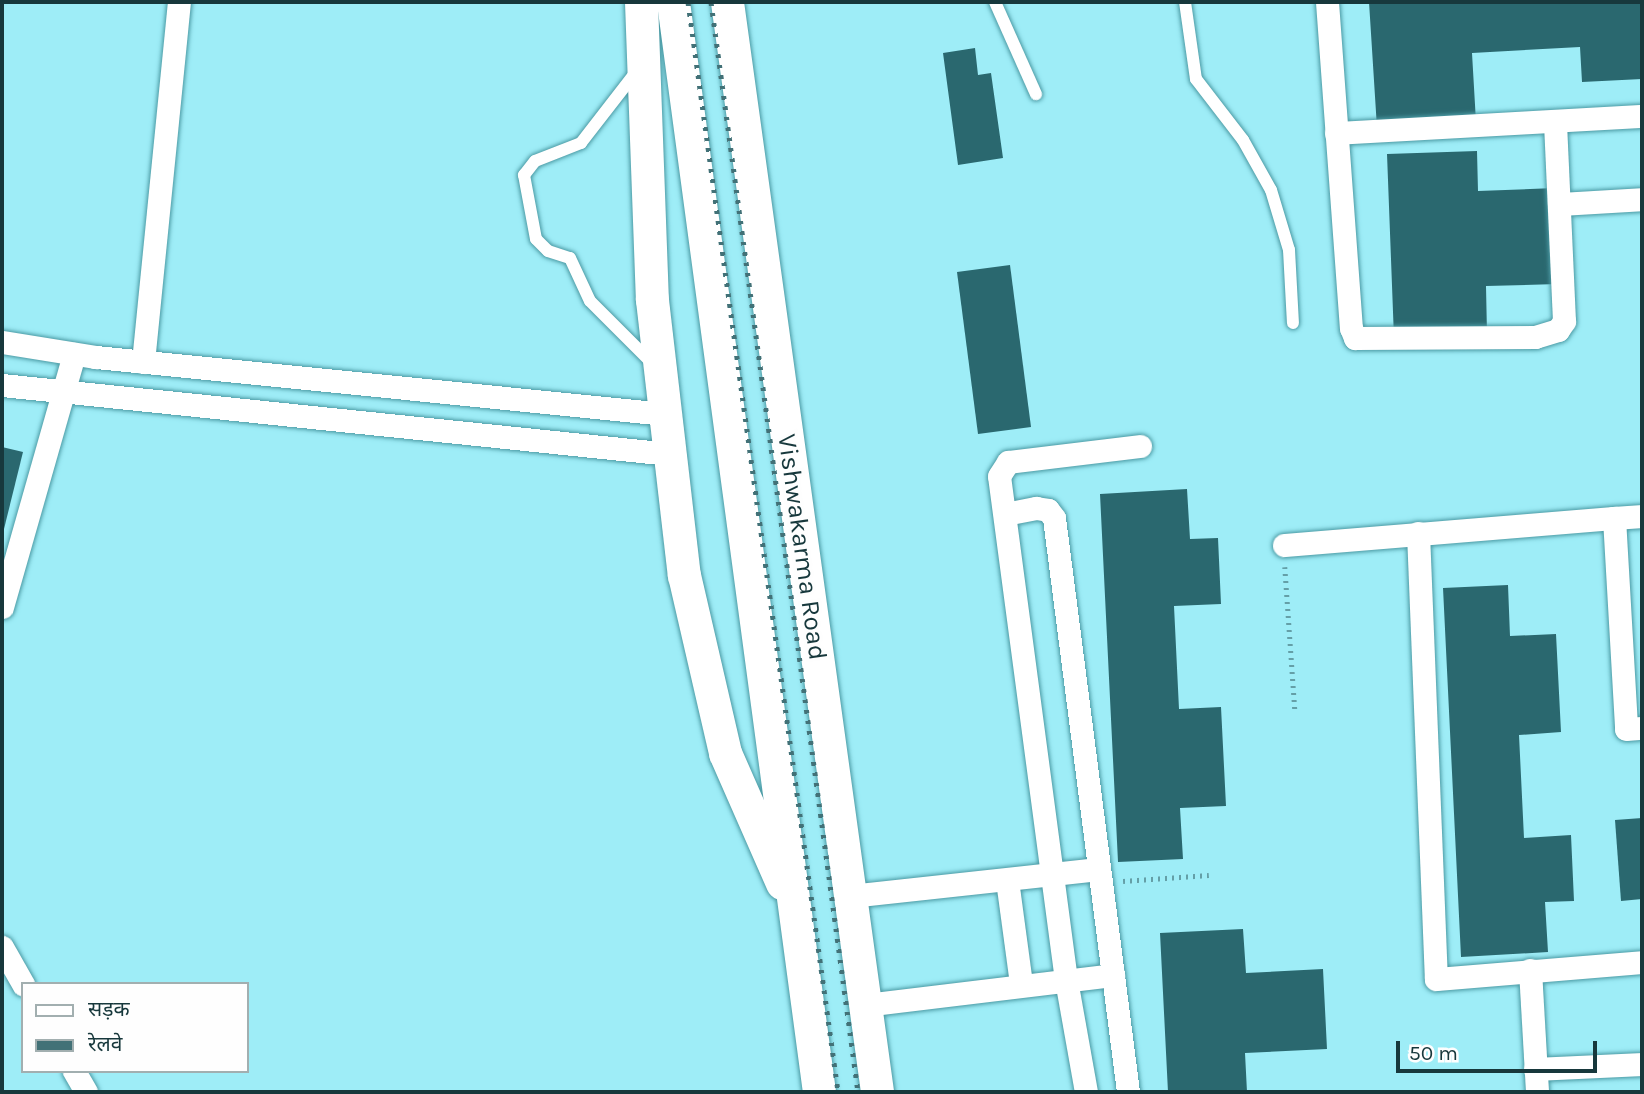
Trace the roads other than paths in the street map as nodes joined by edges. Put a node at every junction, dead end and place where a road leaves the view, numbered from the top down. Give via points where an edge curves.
1 (179, 2) edge
2 (641, 2) edge
3 (673, 2) edge
4 (727, 2) edge
5 (995, 2) edge
6 (1185, 2) edge
7 (1327, 2) edge
8 (644, 60) junction
9 (1036, 94) dead end
10 (1642, 116) edge
11 (1555, 121) junction
12 (1336, 133) junction
13 (1642, 199) edge
14 (1559, 204) junction
15 (1293, 323) dead end
16 (2, 342) edge
17 (74, 354) junction
18 (143, 362) junction
19 (660, 371) junction
20 (2, 385) edge
21 (64, 391) junction
22 (665, 414) junction
23 (1140, 446) dead end
24 (670, 454) junction
25 (791, 473) junction
26 (739, 477) junction
27 (1005, 514) junction
28 (1642, 516) edge
29 (1614, 519) junction
30 (799, 521) junction
31 (745, 523) junction
32 (1418, 533) junction
33 (1284, 545) road end
34 (2, 607) edge
35 (1642, 728) edge
36 (1052, 875) junction
37 (1100, 876) junction
38 (1007, 880) junction
39 (850, 896) junction
40 (797, 918) junction
41 (2, 947) edge
42 (1642, 962) edge
43 (1530, 970) junction
44 (1113, 975) junction
45 (1066, 980) junction
46 (22, 982) edge
47 (1021, 984) junction
48 (865, 1005) junction
49 (1642, 1064) edge
50 (75, 1073) edge
51 (1536, 1081) edge
52 (86, 1092) edge
53 (819, 1092) edge
54 (877, 1092) edge
55 (1086, 1092) edge
56 (1128, 1092) edge

1 - 18 street
2 - 8 main road
3 - 26 main road, Vishwakarma Road
4 - 25 main road, Vishwakarma Road
5 - 9 lane
6 - 15 lane via 1196,79 1243,140 1270,190 1289,250
7 - 12 street
8 - 19 main road via 652,300
8 - 19 lane via 581,143 535,161 524,176 536,239 548,251 570,258 590,301
10 - 11 street
11 - 12 street
11 - 14 street
12 - 14 street via 1351,328 1359,339 1535,337 1558,330 1564,321
13 - 14 street
16 - 17 street
17 - 18 street
17 - 21 street
18 - 22 street
19 - 22 main road
20 - 21 street
21 - 24 street
21 - 34 street
22 - 24 main road
23 - 27 street via 1008,462 999,476
24 - 40 main road via 684,575 725,753
25 - 26 main road
25 - 30 main road, Vishwakarma Road
26 - 31 main road, Vishwakarma Road
27 - 36 street
27 - 37 street via 1036,508 1048,510 1055,518
28 - 29 street
29 - 32 street
29 - 35 street via 1626,729
30 - 31 main road
30 - 39 main road, Vishwakarma Road
31 - 40 main road, Vishwakarma Road
32 - 33 street
32 - 43 street via 1436,979
36 - 37 street
36 - 38 street
36 - 45 street
37 - 44 street
38 - 39 street
38 - 47 street
39 - 48 main road, Vishwakarma Road
40 - 53 main road, Vishwakarma Road
41 - 46 street
42 - 43 street
43 - 51 street
44 - 45 street
44 - 56 street
45 - 47 street
45 - 55 street
47 - 48 street
48 - 54 main road, Vishwakarma Road
49 - 51 street
50 - 52 street

